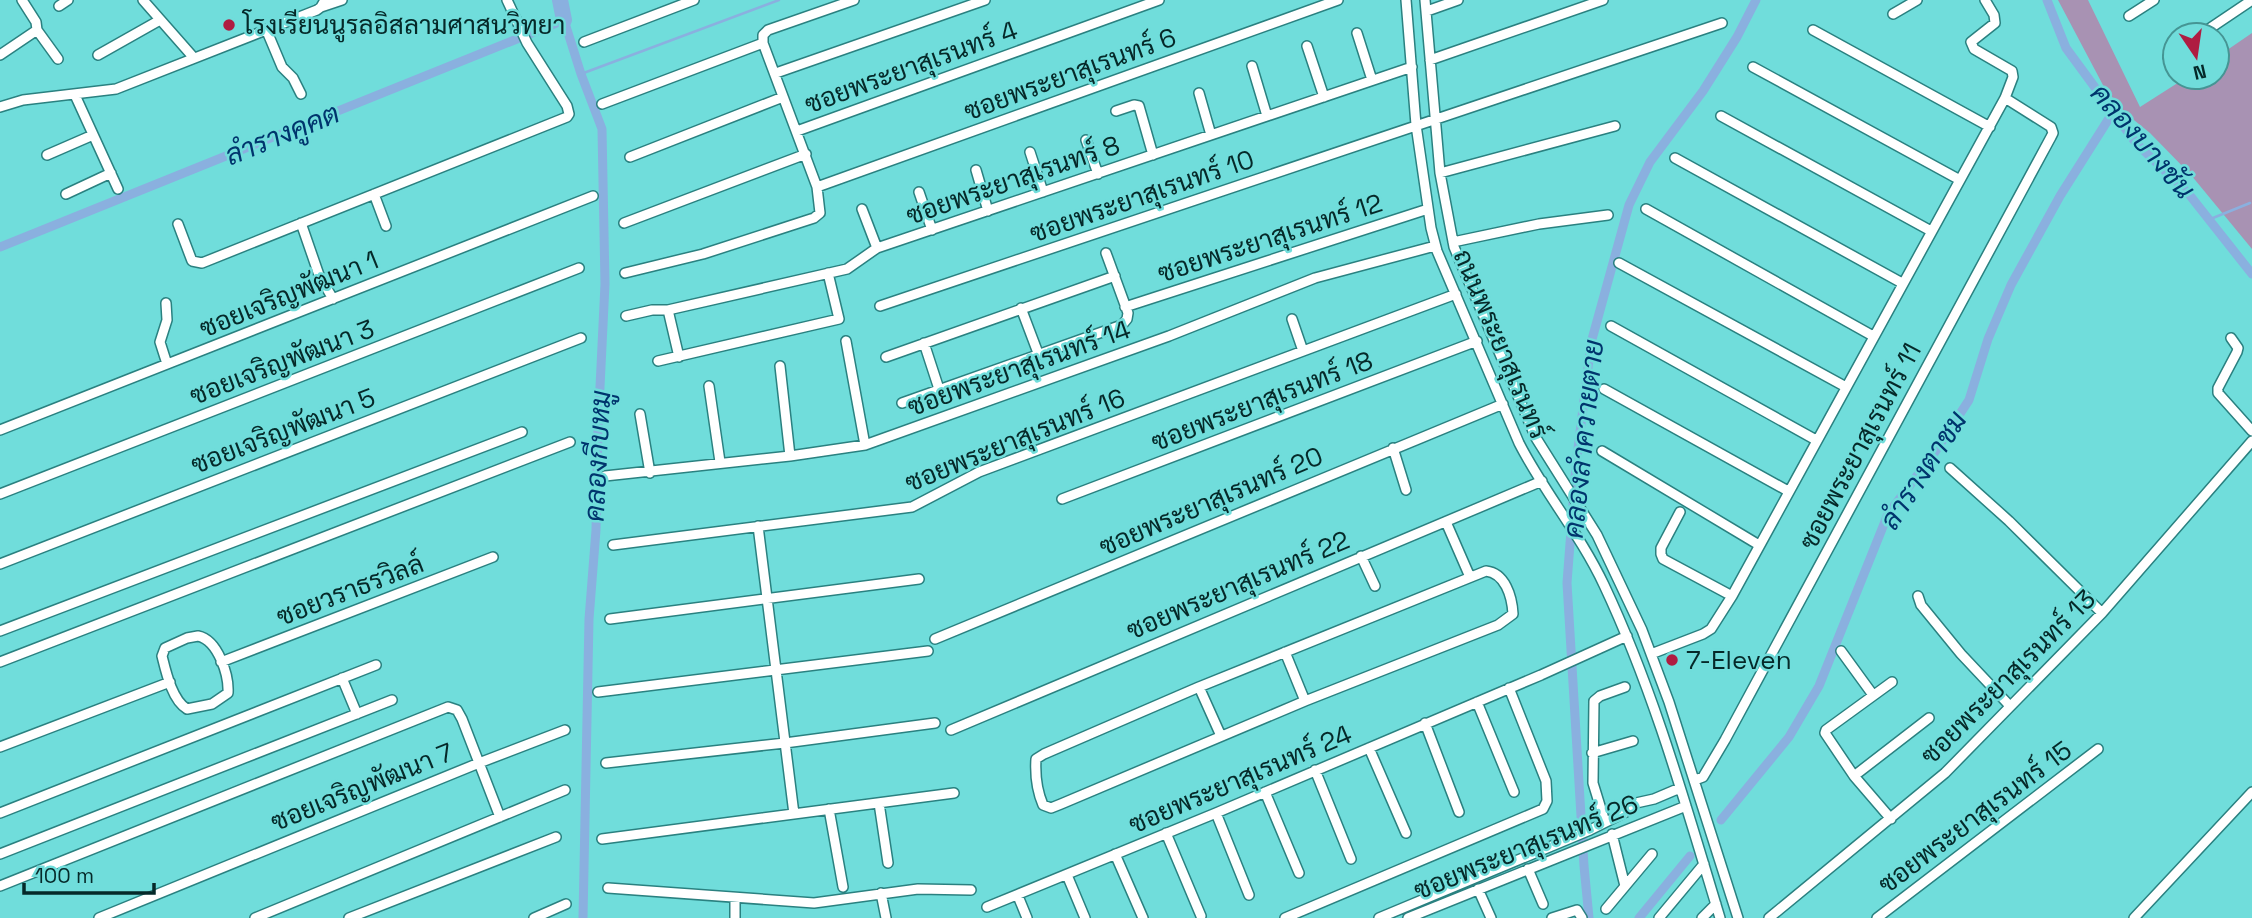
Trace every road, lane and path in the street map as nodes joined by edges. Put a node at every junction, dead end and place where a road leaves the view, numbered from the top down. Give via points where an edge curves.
1 (22, 0) edge
2 (68, 0) edge
3 (143, 0) edge
4 (342, 0) edge
5 (507, 0) edge
6 (854, 0) edge
7 (985, 0) edge
8 (1159, 0) edge
9 (1338, 0) edge
10 (1406, 0) edge
11 (1426, 0) edge
12 (1458, 0) edge
13 (1603, 0) edge
14 (1917, 0) edge
15 (1985, 0) edge
16 (2154, 0) edge
17 (2252, 0) edge
18 (687, 1) edge
19 (966, 3) edge
20 (323, 4) edge
21 (59, 6) dead end
22 (1427, 11) junction
23 (1893, 14) dead end
24 (2129, 16) dead end
25 (160, 20) junction
26 (2221, 21) edge
27 (1722, 23) dead end
28 (266, 29) junction
29 (37, 30) junction
30 (1813, 30) dead end
31 (1357, 33) dead end
32 (584, 42) dead end
33 (763, 43) junction
34 (1307, 46) dead end
35 (0, 55) edge
36 (98, 55) dead end
37 (194, 58) junction
38 (58, 59) dead end
39 (1430, 60) junction
40 (1252, 66) dead end
41 (1412, 67) junction
42 (1753, 67) dead end
43 (776, 73) junction
44 (1373, 80) junction
45 (1199, 93) dead end
46 (301, 94) dead end
47 (75, 95) junction
48 (783, 97) junction
49 (1324, 97) junction
50 (2005, 98) junction
51 (602, 104) dead end
52 (0, 107) edge
53 (1116, 111) dead end
54 (1267, 116) junction
55 (1721, 116) dead end
56 (1434, 119) junction
57 (1416, 125) junction
58 (1615, 126) dead end
59 (1990, 127) junction
60 (797, 131) junction
61 (93, 135) junction
62 (1211, 135) junction
63 (1086, 139) dead end
64 (1030, 152) dead end
65 (806, 154) junction
66 (47, 155) dead end
67 (1153, 155) junction
68 (630, 157) dead end
69 (1675, 158) dead end
70 (976, 170) dead end
71 (111, 173) junction
72 (1440, 173) junction
73 (1098, 174) junction
74 (1960, 180) junction
75 (817, 187) junction
76 (118, 189) dead end
77 (919, 192) dead end
78 (1043, 192) junction
79 (66, 194) dead end
80 (374, 194) junction
81 (593, 196) dead end
82 (862, 209) dead end
83 (1428, 209) junction
84 (1646, 209) dead end
85 (988, 211) junction
86 (1608, 215) dead end
87 (301, 223) junction
88 (624, 223) dead end
89 (178, 224) dead end
90 (386, 226) dead end
91 (932, 230) junction
92 (1931, 231) junction
93 (1453, 242) junction
94 (1435, 246) junction
95 (877, 248) junction
96 (1106, 253) dead end
97 (1619, 263) dead end
98 (579, 268) dead end
99 (625, 273) dead end
100 (828, 274) junction
101 (1115, 276) junction
102 (1902, 283) junction
103 (1456, 294) junction
104 (333, 299) junction
105 (166, 303) dead end
106 (880, 306) dead end
107 (1125, 307) junction
108 (1021, 308) junction
109 (668, 310) junction
110 (626, 316) dead end
111 (1292, 319) dead end
112 (1611, 326) dead end
113 (1873, 336) junction
114 (581, 338) dead end
115 (2231, 338) dead end
116 (846, 341) dead end
117 (1476, 341) junction
118 (923, 343) junction
119 (1303, 351) junction
120 (1038, 353) junction
121 (679, 357) junction
122 (886, 357) dead end
123 (658, 361) dead end
124 (167, 364) junction
125 (780, 366) dead end
126 (709, 386) dead end
127 (1846, 387) junction
128 (1604, 389) dead end
129 (939, 390) junction
130 (902, 403) dead end
131 (1503, 404) junction
132 (640, 414) dead end
133 (0, 430) edge
134 (2252, 431) edge
135 (522, 432) dead end
136 (1816, 440) junction
137 (2252, 441) edge
138 (570, 442) dead end
139 (864, 445) junction
140 (1393, 448) junction
141 (1602, 451) dead end
142 (790, 456) junction
143 (720, 462) junction
144 (1950, 468) dead end
145 (650, 473) junction
146 (605, 476) dead end
147 (1544, 483) junction
148 (1406, 490) dead end
149 (1788, 491) junction
150 (0, 494) edge
151 (1062, 499) dead end
152 (1681, 512) dead end
153 (1446, 522) junction
154 (758, 526) junction
155 (613, 545) dead end
156 (1759, 545) junction
157 (1361, 556) junction
158 (493, 557) dead end
159 (0, 564) edge
160 (1470, 576) junction
161 (919, 579) dead end
162 (1376, 586) dead end
163 (1732, 596) junction
164 (1918, 596) dead end
165 (767, 599) junction
166 (2102, 613) junction
167 (610, 620) dead end
168 (0, 631) edge
169 (1627, 636) junction
170 (935, 639) dead end
171 (928, 651) dead end
172 (1840, 651) dead end
173 (1285, 652) junction
174 (1651, 654) junction
175 (0, 662) edge
176 (221, 662) junction
177 (376, 665) dead end
178 (775, 669) junction
179 (342, 678) junction
180 (1892, 681) dead end
181 (170, 682) junction
182 (1199, 687) junction
183 (1625, 687) dead end
184 (1509, 688) junction
185 (598, 692) dead end
186 (1873, 695) junction
187 (392, 700) dead end
188 (1305, 701) junction
189 (1477, 702) junction
190 (2010, 706) junction
191 (357, 714) junction
192 (1929, 718) dead end
193 (935, 723) dead end
194 (1425, 723) junction
195 (565, 730) dead end
196 (951, 730) dead end
197 (1221, 736) junction
198 (1633, 741) dead end
199 (785, 743) junction
200 (0, 747) edge
201 (1369, 748) junction
202 (2098, 749) dead end
203 (1592, 753) junction
204 (479, 763) junction
205 (606, 763) dead end
206 (1315, 770) junction
207 (1854, 776) junction
208 (1695, 780) junction
209 (1680, 788) junction
210 (565, 790) dead end
211 (1265, 792) junction
212 (1514, 792) dead end
213 (2252, 792) edge
214 (954, 793) dead end
215 (1654, 799) junction
216 (879, 803) junction
217 (1686, 806) junction
218 (829, 809) junction
219 (1460, 812) dead end
220 (0, 813) edge
221 (1216, 813) junction
222 (794, 814) junction
223 (1660, 815) junction
224 (500, 817) junction
225 (1891, 819) junction
226 (1605, 822) junction
227 (1166, 833) junction
228 (1406, 833) dead end
229 (1612, 834) junction
230 (556, 837) dead end
231 (602, 839) dead end
232 (0, 854) edge
233 (1115, 854) junction
234 (1652, 854) dead end
235 (1351, 859) dead end
236 (888, 863) dead end
237 (1703, 864) junction
238 (1528, 869) junction
239 (1298, 873) dead end
240 (1488, 873) junction
241 (1067, 875) junction
242 (1494, 883) junction
243 (0, 886) edge
244 (1625, 886) junction
245 (843, 887) dead end
246 (608, 888) dead end
247 (1478, 889) junction
248 (971, 890) dead end
249 (881, 893) junction
250 (1248, 895) dead end
251 (1018, 896) junction
252 (735, 899) junction
253 (566, 904) dead end
254 (1543, 904) dead end
255 (1716, 904) junction
256 (987, 908) dead end
257 (1605, 909) dead end
258 (1431, 914) edge
259 (1201, 916) edge
260 (1718, 917) edge
261 (99, 918) edge
262 (255, 918) edge
263 (349, 918) edge
264 (534, 918) edge
265 (735, 918) edge
266 (886, 918) edge
267 (1027, 918) edge
268 (1085, 918) edge
269 (1143, 918) edge
270 (1285, 918) edge
271 (1379, 918) edge
272 (1408, 918) edge
273 (1491, 918) edge
274 (1552, 918) edge
275 (1582, 918) edge
276 (1659, 918) edge
277 (1702, 918) edge
278 (1738, 918) edge
279 (1769, 918) edge
280 (1877, 918) edge
281 (2134, 918) edge

1 - 29 street
2 - 21 street
3 - 25 street
4 - 20 street
5 - 80 street via 527,43 567,106 567,117
6 - 33 street via 768,30
7 - 19 street
8 - 60 street, ซอยพระยาสุเรนทร์ 4
9 - 75 street, ซอยพระยาสุเรนทร์ 6
10 - 41 street, ถนนพระยาสุเรนทร์
11 - 22 street, ถนนพระยาสุเรนทร์
12 - 22 street
13 - 39 street
14 - 23 street
15 - 50 street via 1995,23 1970,42 2012,71
16 - 24 street
17 - 26 street
18 - 32 street
19 - 43 street
20 - 28 street
22 - 39 street, ถนนพระยาสุเรนทร์
25 - 36 street
25 - 37 street
27 - 56 street, ซอยพระยาสุเรนทร์ 10
28 - 37 street
28 - 46 street via 282,67
29 - 35 street
29 - 38 street
30 - 59 street
31 - 44 street
33 - 43 street
33 - 51 street
34 - 49 street
37 - 47 street via 116,89
39 - 56 street, ถนนพระยาสุเรนทร์
40 - 54 street
41 - 44 street, ซอยพระยาสุเรนทร์ 8
41 - 57 street, ถนนพระยาสุเรนทร์
42 - 74 street
43 - 48 street
44 - 49 street, ซอยพระยาสุเรนทร์ 8
45 - 62 street
47 - 52 street
47 - 61 street
48 - 60 street
48 - 68 street
49 - 54 street, ซอยพระยาสุเรนทร์ 8
50 - 59 street
50 - 208 street, ซอยพระยาสุเรนทร์ 11 via 2051,127 2053,133 1725,740 1703,776
53 - 67 street via 1139,106
54 - 62 street, ซอยพระยาสุเรนทร์ 8
55 - 92 street
56 - 57 street, ซอยพระยาสุเรนทร์ 10
56 - 72 street, ถนนพระยาสุเรนทร์
57 - 83 street, ถนนพระยาสุเรนทร์
57 - 106 street, ซอยพระยาสุเรนทร์ 10
58 - 72 street
59 - 74 street
60 - 65 street
61 - 66 street
61 - 71 street
62 - 67 street, ซอยพระยาสุเรนทร์ 8
63 - 73 street
64 - 78 street
65 - 75 street
65 - 88 street
67 - 73 street, ซอยพระยาสุเรนทร์ 8
69 - 102 street
70 - 85 street
71 - 76 street
71 - 79 street
72 - 93 street, ถนนพระยาสุเรนทร์
73 - 78 street, ซอยพระยาสุเรนทร์ 8
74 - 92 street
75 - 99 street via 821,206 814,218 703,254
77 - 91 street
78 - 85 street, ซอยพระยาสุเรนทร์ 8
80 - 87 street
80 - 90 street
81 - 104 street, ซอยเจริญพัฒนา 1
82 - 95 street
83 - 94 street, ถนนพระยาสุเรนทร์
83 - 107 street, ซอยพระยาสุเรนทร์ 12
84 - 113 street
85 - 91 street, ซอยพระยาสุเรนทร์ 8
86 - 93 street
87 - 89 street via 197,263 189,256
87 - 104 street via 319,275
91 - 95 street, ซอยพระยาสุเรนทร์ 8
92 - 102 street
93 - 174 street, ถนนพระยาสุเรนทร์ via 1536,438 1597,534
94 - 103 street, ถนนพระยาสุเรนทร์
94 - 139 street, ซอยพระยาสุเรนทร์ 14 via 1315,278
95 - 100 street, ซอยพระยาสุเรนทร์ 8 via 856,265
96 - 101 street
97 - 127 street
98 - 150 street, ซอยเจริญพัฒนา 3
100 - 109 street, ซอยพระยาสุเรนทร์ 8
100 - 121 street via 839,319
101 - 107 street
101 - 108 street
102 - 113 street
103 - 117 street, ถนนพระยาสุเรนทร์
103 - 119 street, ซอยพระยาสุเรนทร์ 16
104 - 124 street, ซอยเจริญพัฒนา 1
105 - 124 street via 167,320 160,342
107 - 120 street via 1128,318 1122,325
108 - 118 street
108 - 120 street
109 - 110 street, ซอยพระยาสุเรนทร์ 8
109 - 121 street
111 - 119 street
112 - 136 street
113 - 127 street
114 - 159 street, ซอยเจริญพัฒนา 5
115 - 134 street via 2238,352 2218,393
116 - 139 street
117 - 131 street, ถนนพระยาสุเรนทร์
117 - 151 street, ซอยพระยาสุเรนทร์ 18
118 - 122 street
118 - 129 street
119 - 154 street, ซอยพระยาสุเรนทร์ 16 via 979,472 922,504
120 - 129 street
121 - 123 street
124 - 133 street, ซอยเจริญพัฒนา 1
125 - 142 street
126 - 143 street
127 - 136 street
128 - 149 street
129 - 130 street
131 - 140 street, ซอยพระยาสุเรนทร์ 20
131 - 147 street, ถนนพระยาสุเรนทร์ via 1527,458
132 - 145 street
135 - 168 street
136 - 149 street
137 - 166 street, ซอยพระยาสุเรนทร์ 13
138 - 175 street
139 - 142 street, ซอยพระยาสุเรนทร์ 14
140 - 148 street
140 - 170 street, ซอยพระยาสุเรนทร์ 20
141 - 156 street
142 - 143 street, ซอยพระยาสุเรนทร์ 14
143 - 145 street, ซอยพระยาสุเรนทร์ 14
144 - 166 street
145 - 146 street, ซอยพระยาสุเรนทร์ 14
147 - 153 street, ซอยพระยาสุเรนทร์ 22
147 - 169 street, ถนนพระยาสุเรนทร์ via 1584,546
149 - 156 street
152 - 163 street via 1661,548 1663,559
153 - 157 street, ซอยพระยาสุเรนทร์ 22
153 - 160 street
154 - 155 street, ซอยพระยาสุเรนทร์ 16
154 - 165 street
156 - 163 street
157 - 162 street
157 - 196 street, ซอยพระยาสุเรนทร์ 22
158 - 176 street, ซอยวราธรวิลล์
160 - 173 street
160 - 188 street via 1486,571 1502,579 1513,605 1508,620
161 - 165 street
163 - 174 street via 1711,629
164 - 190 street via 1953,644
165 - 167 street
165 - 178 street
166 - 190 street, ซอยพระยาสุเรนทร์ 13
169 - 184 street, ซอยพระยาสุเรนทร์ 24
169 - 209 street, ถนนพระยาสุเรนทร์
171 - 178 street
172 - 186 street
173 - 182 street
173 - 188 street
174 - 208 street, ถนนพระยาสุเรนทร์
176 - 181 street via 209,640 187,638 163,652
176 - 181 street via 228,693 212,704 182,707
177 - 179 street
178 - 185 street
178 - 199 street
179 - 191 street
179 - 220 street
180 - 186 street
181 - 200 street
182 - 197 street
182 - 197 street via 1036,760 1043,805 1051,808
183 - 203 street via 1594,701
184 - 189 street, ซอยพระยาสุเรนทร์ 24
184 - 270 street via 1546,781 1543,809
186 - 207 street via 1825,733
187 - 191 street
188 - 197 street
189 - 194 street, ซอยพระยาสุเรนทร์ 24
189 - 212 street
190 - 225 street, ซอยพระยาสุเรนทร์ 13 via 1945,774
191 - 232 street
192 - 207 street
193 - 199 street
194 - 201 street, ซอยพระยาสุเรนทร์ 24
194 - 219 street
195 - 204 street, ซอยเจริญพัฒนา 7
198 - 203 street
199 - 205 street
199 - 222 street
201 - 206 street, ซอยพระยาสุเรนทร์ 24
201 - 228 street
202 - 280 street, ซอยพระยาสุเรนทร์ 15
203 - 226 street via 1594,791
204 - 224 street
204 - 243 street via 457,710 447,707
204 - 261 street, ซอยเจริญพัฒนา 7
206 - 211 street, ซอยพระยาสุเรนทร์ 24
206 - 235 street
207 - 225 street
208 - 278 street, ถนนพระยาสุเรนทร์
209 - 215 street, ซอยพระยาสุเรนทร์ 26
209 - 217 street, ถนนพระยาสุเรนทร์
210 - 224 street
211 - 221 street, ซอยพระยาสุเรนทร์ 24
211 - 239 street
213 - 281 street
214 - 216 street
215 - 223 street, ซอยพระยาสุเรนทร์ 26
215 - 226 street, ซอยพระยาสุเรนทร์ 26 via 1636,803
216 - 218 street
216 - 236 street
217 - 223 street, ซอยพระยาสุเรนทร์ 26
217 - 237 street, ถนนพระยาสุเรนทร์
218 - 222 street
218 - 245 street
221 - 227 street, ซอยพระยาสุเรนทร์ 24
221 - 250 street
222 - 231 street
223 - 229 street, ซอยพระยาสุเรนทร์ 26
224 - 262 street
225 - 279 street, ซอยพระยาสุเรนทร์ 13
226 - 240 street, ซอยพระยาสุเรนทร์ 26
227 - 233 street, ซอยพระยาสุเรนทร์ 24
227 - 259 street
229 - 238 street, ซอยพระยาสุเรนทร์ 26
229 - 244 street
230 - 263 street
233 - 241 street, ซอยพระยาสุเรนทร์ 24
233 - 269 street
234 - 244 street
237 - 255 street, ถนนพระยาสุเรนทร์
237 - 276 street
238 - 242 street, ซอยพระยาสุเรนทร์ 26
238 - 254 street
240 - 242 street
240 - 271 street, ซอยพระยาสุเรนทร์ 26
241 - 251 street, ซอยพระยาสุเรนทร์ 24
241 - 268 street
242 - 247 street, ซอยพระยาสุเรนทร์ 26
244 - 257 street
246 - 252 street
247 - 258 street, ซอยพระยาสุเรนทร์ 26
247 - 273 street
248 - 249 street
249 - 252 street via 814,903
249 - 266 street
251 - 256 street, ซอยพระยาสุเรนทร์ 24
251 - 267 street
252 - 265 street
253 - 264 street
255 - 260 street, ถนนพระยาสุเรนทร์
255 - 277 street
258 - 272 street, ซอยพระยาสุเรนทร์ 26
274 - 275 street via 1577,910

